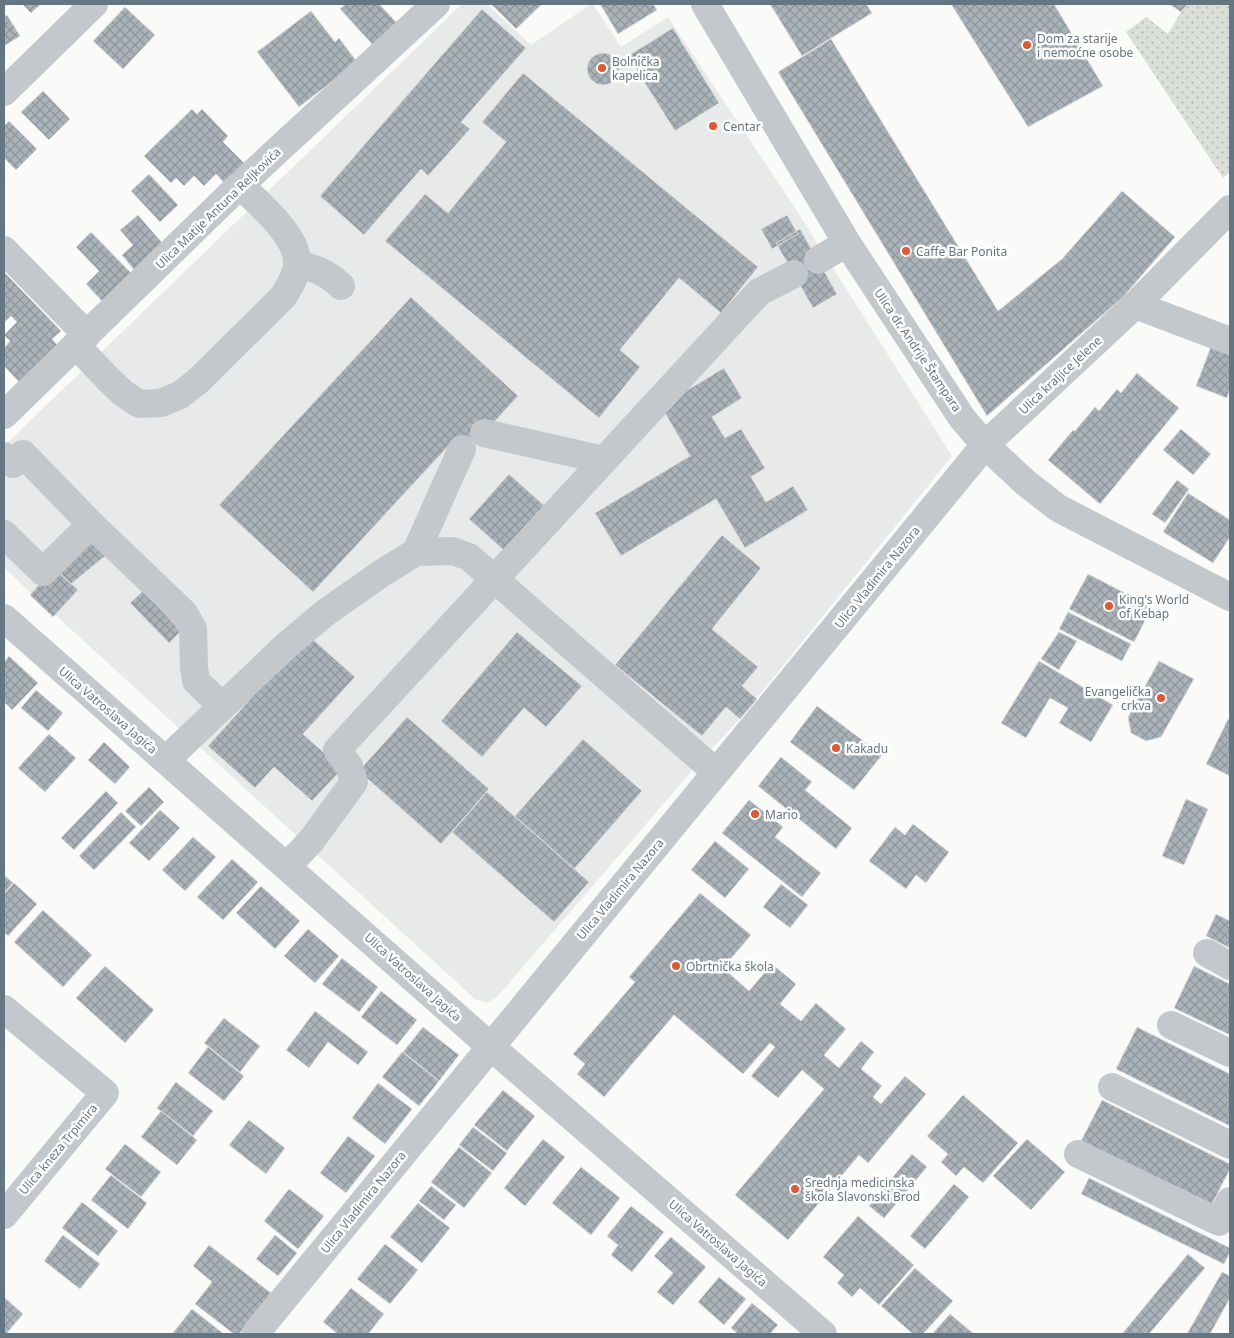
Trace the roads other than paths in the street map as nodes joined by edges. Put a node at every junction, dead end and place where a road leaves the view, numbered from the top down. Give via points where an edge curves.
1 (94, 4) edge
2 (436, 4) edge
3 (705, 4) edge
4 (4, 92) edge
5 (240, 185) junction
6 (1230, 209) edge
7 (847, 244) junction
8 (4, 250) edge
9 (818, 260) dead end
10 (297, 264) junction
11 (794, 274) dead end
12 (341, 286) dead end
13 (1135, 305) junction
14 (81, 340) junction
15 (1230, 341) edge
16 (4, 415) edge
17 (484, 433) dead end
18 (986, 445) junction
19 (462, 449) dead end
20 (604, 460) junction
21 (7, 464) edge
22 (91, 524) junction
23 (4, 534) edge
24 (416, 552) junction
25 (495, 579) junction
26 (1230, 597) edge
27 (4, 618) edge
28 (222, 706) junction
29 (166, 760) junction
30 (716, 772) junction
31 (288, 866) junction
32 (4, 1009) edge
33 (1171, 1025) dead end
34 (490, 1046) junction
35 (1230, 1053) edge
36 (1112, 1087) dead end
37 (1230, 1145) edge
38 (1078, 1154) dead end
39 (1230, 1201) edge
40 (4, 1214) edge
41 (255, 1334) edge
42 (822, 1334) edge

1 - 4 street
2 - 5 street, Ulica Matije Antuna Reljkovića
3 - 7 street, Ulica dr. Andrije Štampara
5 - 10 street via 288,234
5 - 14 street, Ulica Matije Antuna Reljkovića
6 - 13 street, Ulica kraljice Jelene
7 - 9 street
7 - 18 street, Ulica dr. Andrije Štampara via 962,418
8 - 14 street
10 - 12 street via 318,269
10 - 14 street via 283,297 198,381 161,404 139,404 116,387
11 - 20 street via 759,292
13 - 15 street
13 - 18 street, Ulica kraljice Jelene
14 - 16 street, Ulica Matije Antuna Reljkovića
17 - 20 street
18 - 26 street, Ulica dr. Andrije Štampara via 1058,508
18 - 30 street, Ulica Vladimira Nazora
19 - 24 street
20 - 25 street
21 - 22 street via 24,454
22 - 23 street via 44,572
22 - 28 street via 184,612 193,629 196,681
24 - 25 street via 453,551 470,557
24 - 28 street via 325,613
25 - 30 street
25 - 31 street via 337,750 349,766 354,782 311,841
27 - 29 street, Ulica Vatroslava Jagića
28 - 29 street
29 - 31 street, Ulica Vatroslava Jagića
30 - 34 street, Ulica Vladimira Nazora
31 - 34 street, Ulica Vatroslava Jagića
32 - 40 street, Ulica kneza Trpimira via 105,1093
33 - 35 street
34 - 41 street, Ulica Vladimira Nazora
34 - 42 street, Ulica Vatroslava Jagića
36 - 37 street
38 - 39 street via 1220,1222

